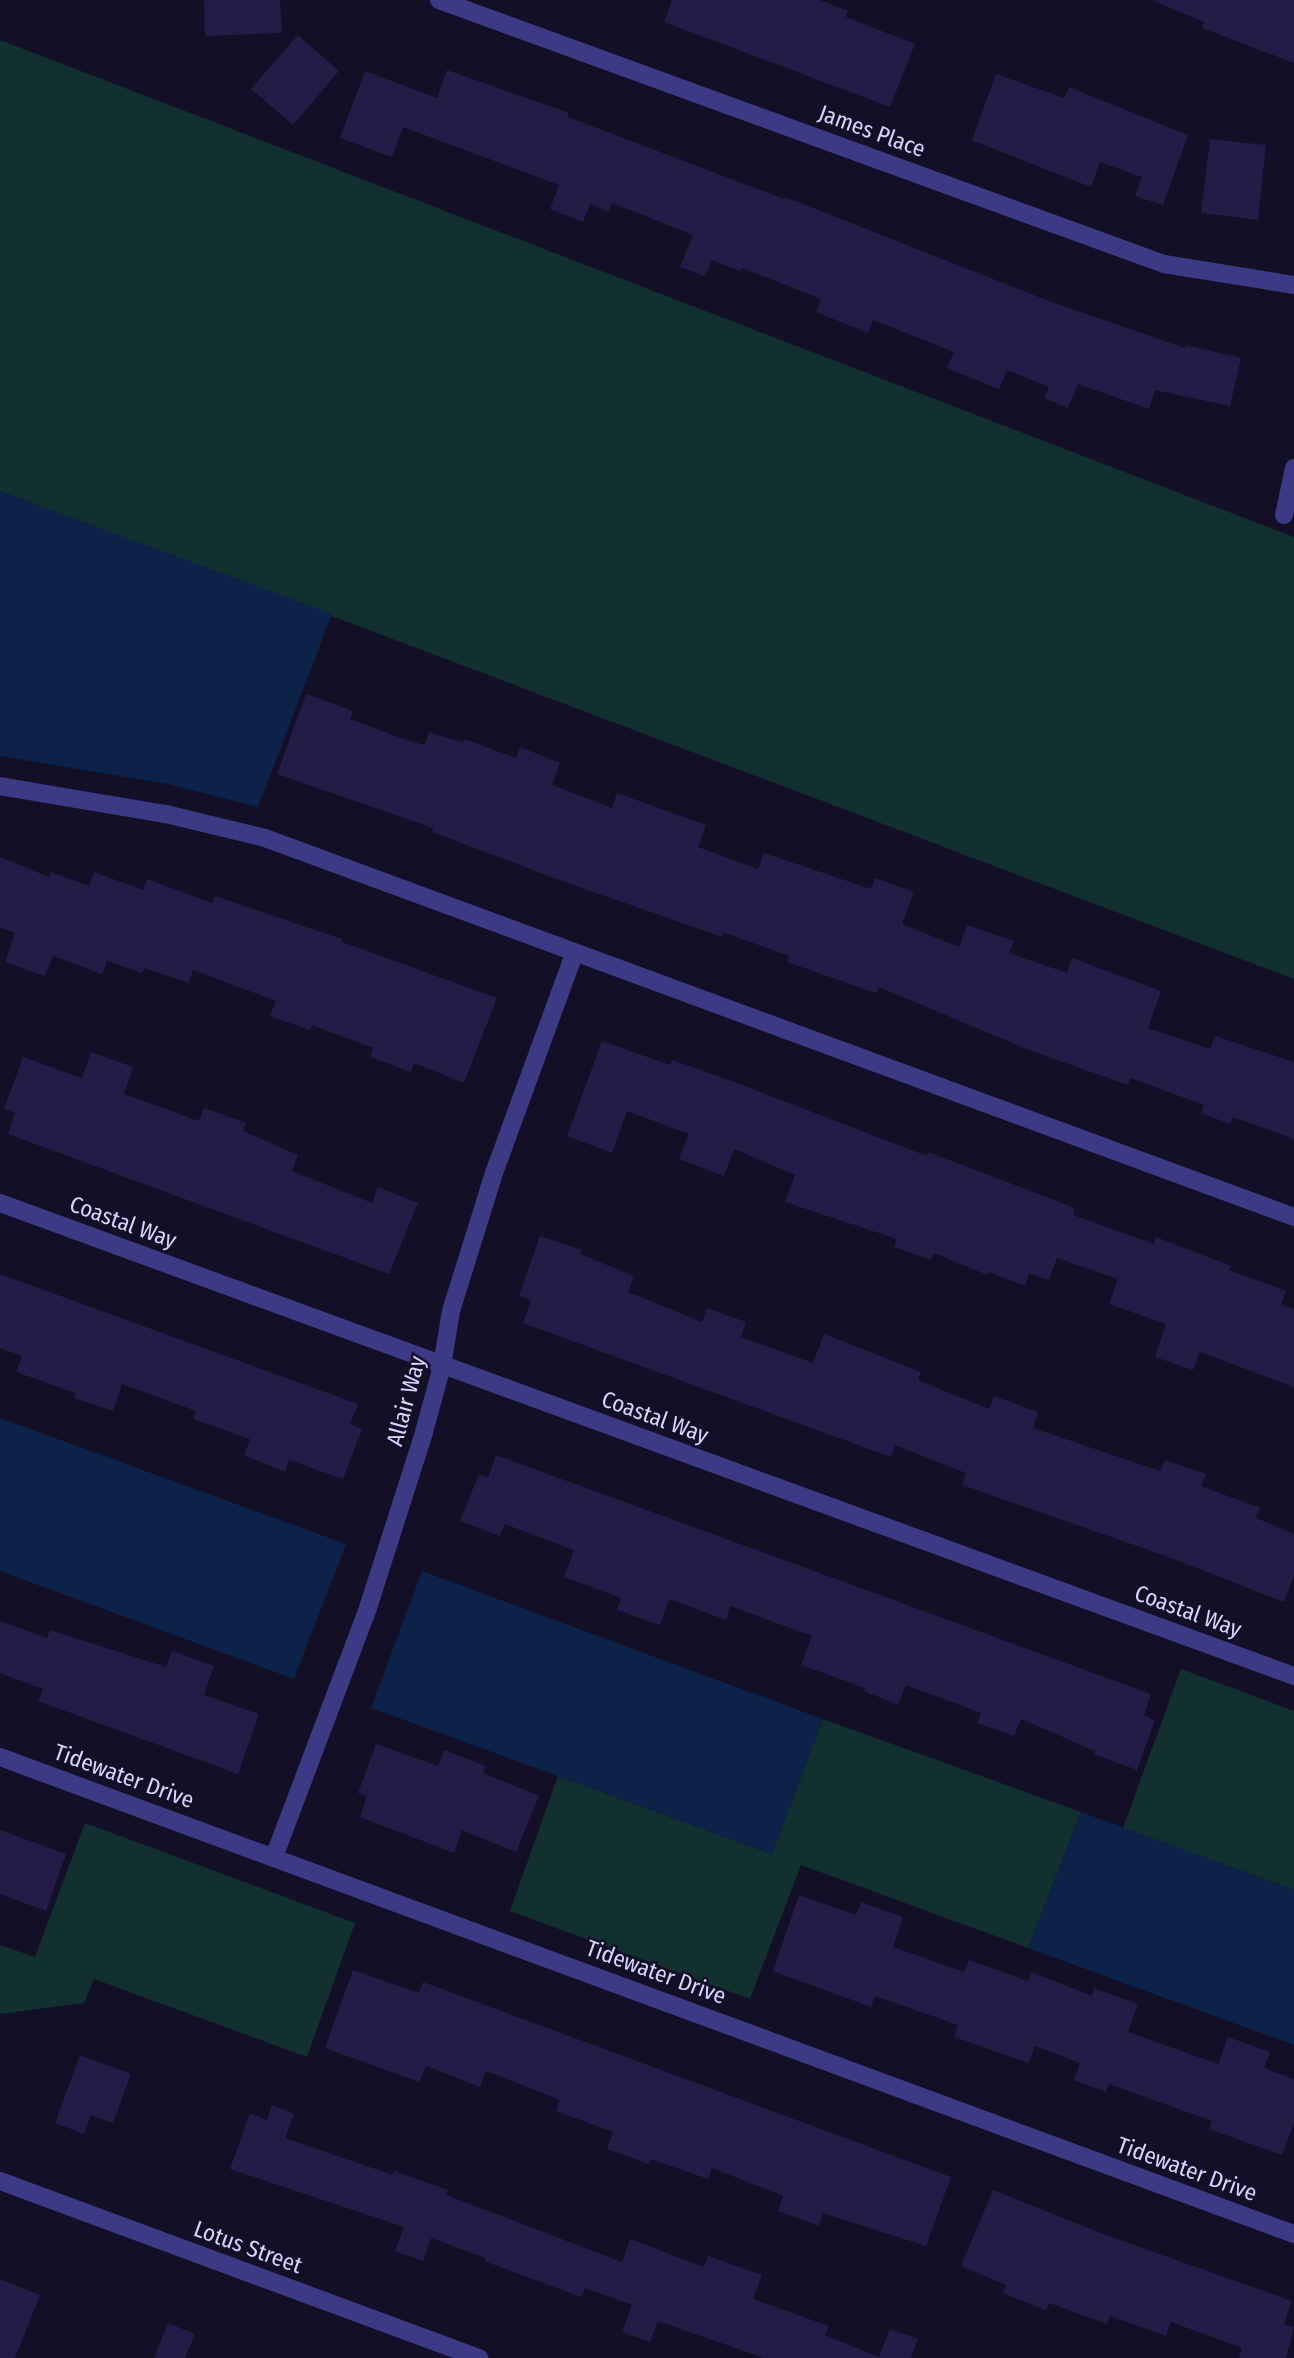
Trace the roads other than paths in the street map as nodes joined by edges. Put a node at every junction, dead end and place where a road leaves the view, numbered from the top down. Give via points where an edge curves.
1 (439, 0) edge
2 (1294, 285) edge
3 (1294, 468) edge
4 (1284, 515) dead end
5 (0, 786) edge
6 (574, 954) junction
7 (0, 1203) edge
8 (1294, 1217) edge
9 (442, 1366) junction
10 (1294, 1676) edge
11 (0, 1756) edge
12 (274, 1857) junction
13 (0, 2181) edge
14 (1294, 2234) edge
15 (479, 2358) edge

1 - 2 street, James Place via 1164,264
3 - 4 street
5 - 6 street via 166,814 265,838
6 - 8 street
6 - 9 street, Allair Way via 490,1186 451,1311
7 - 9 street, Coastal Way
9 - 10 street, Coastal Way
9 - 12 street, Allair Way via 368,1608
11 - 12 street, Tidewater Drive
12 - 14 street, Tidewater Drive
13 - 15 street, Lotus Street

